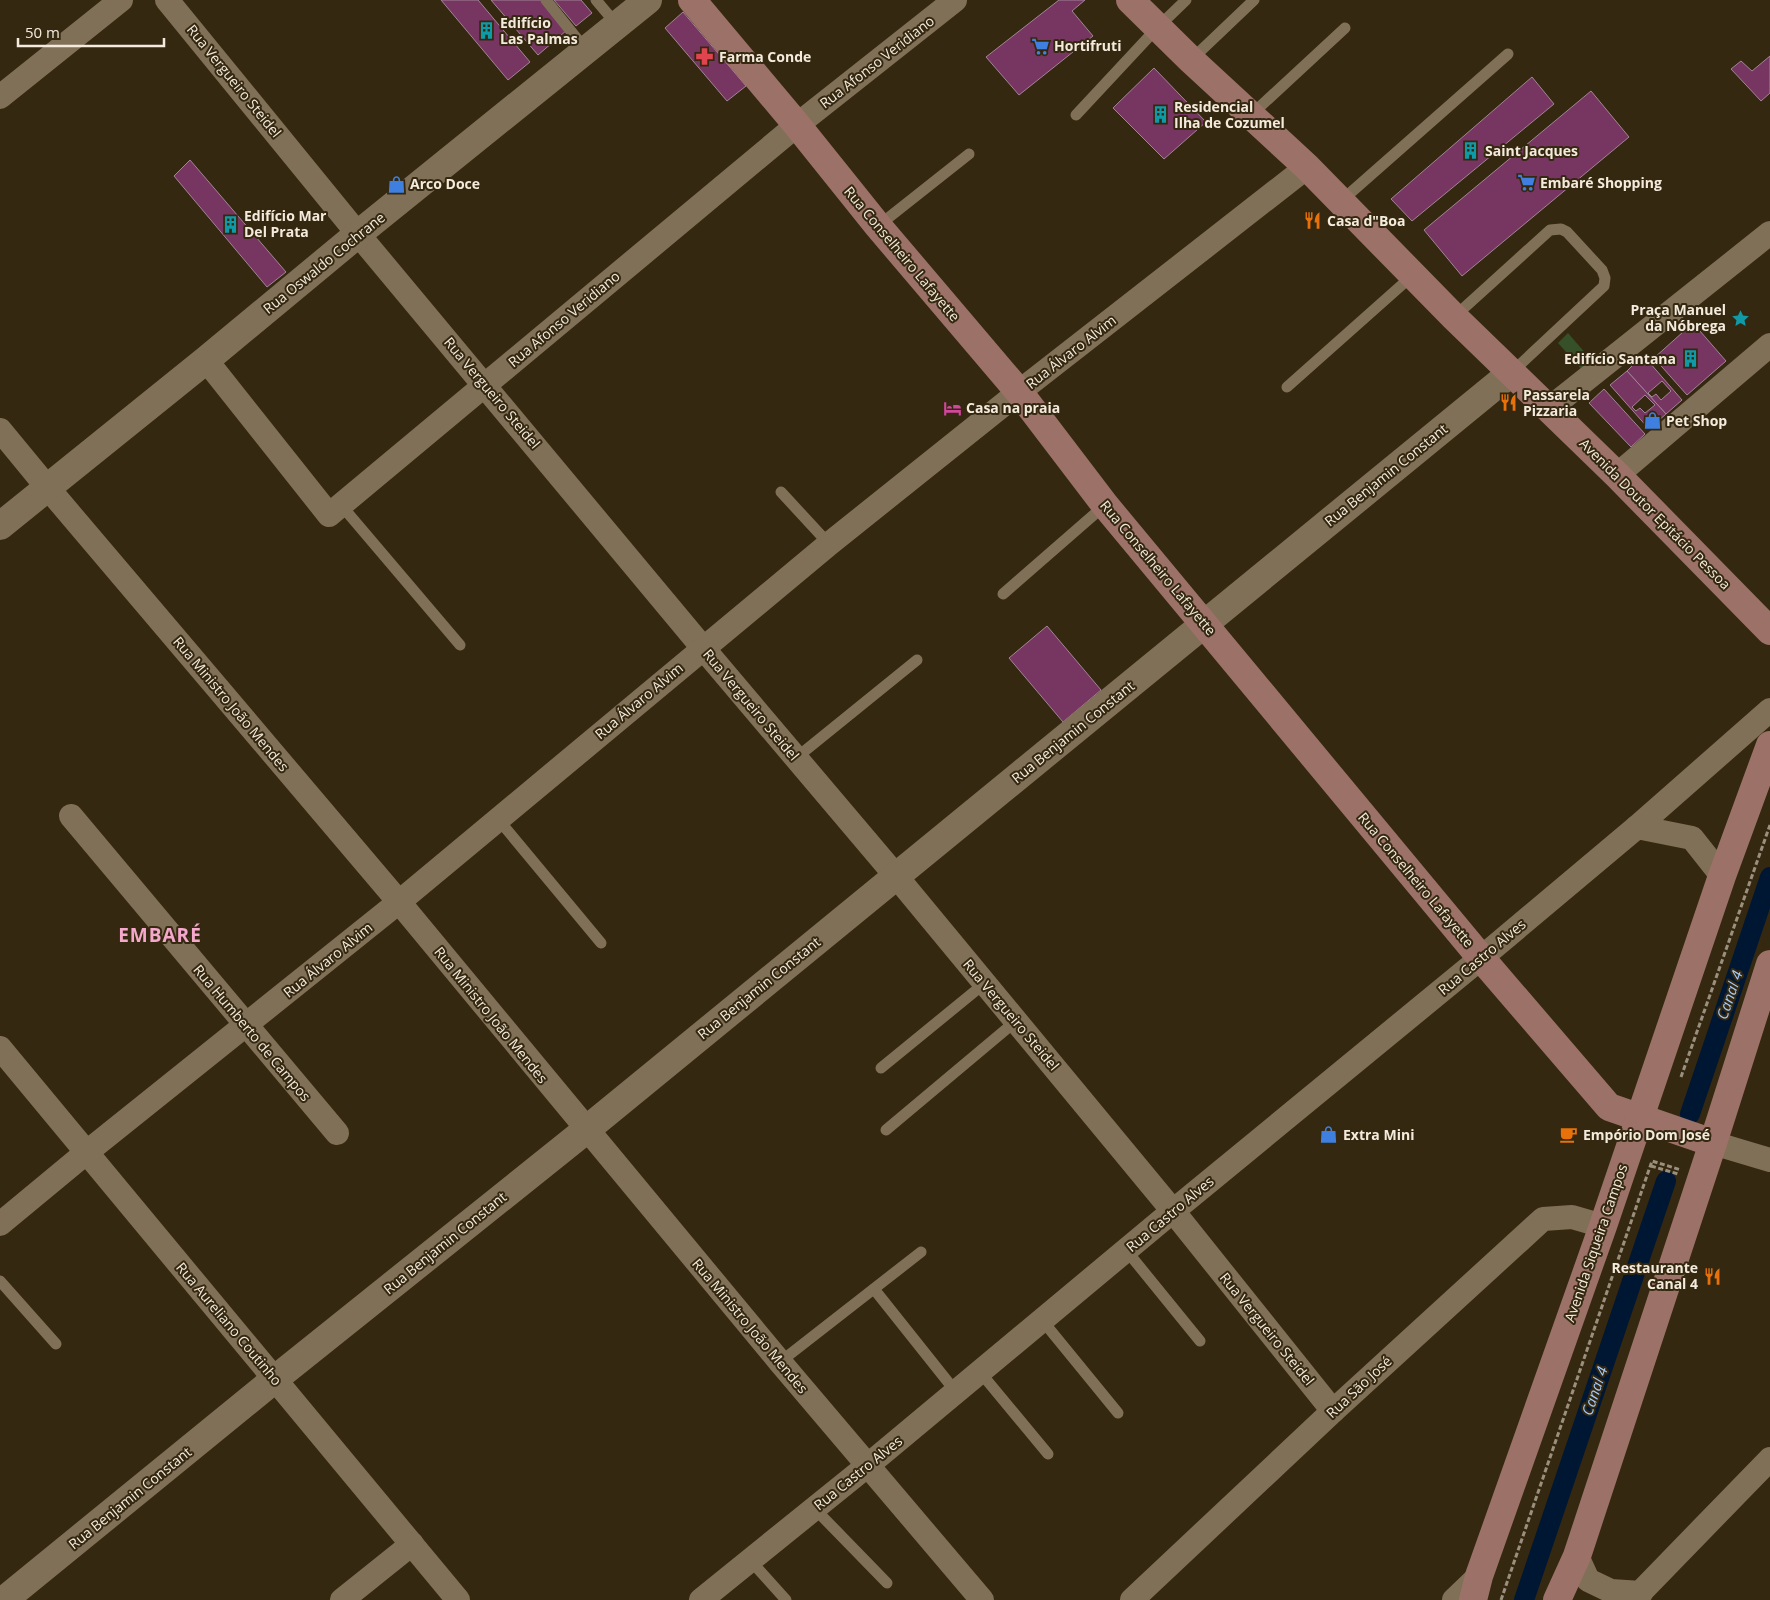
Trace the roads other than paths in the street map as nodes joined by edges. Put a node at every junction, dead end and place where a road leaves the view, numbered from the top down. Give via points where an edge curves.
1 (121, 0) edge
2 (168, 0) edge
3 (546, 0) edge
4 (596, 0) edge
5 (648, 0) edge
6 (692, 0) edge
7 (955, 0) edge
8 (1130, 0) edge
9 (1186, 0) edge
10 (1254, 0) edge
11 (617, 25) junction
12 (1158, 27) junction
13 (1345, 28) dead end
14 (586, 50) junction
15 (1508, 54) dead end
16 (1191, 60) junction
17 (0, 97) edge
18 (1076, 115) dead end
19 (1252, 115) junction
20 (797, 125) junction
21 (968, 154) dead end
22 (1307, 167) junction
23 (1340, 202) junction
24 (878, 226) junction
25 (1770, 233) edge
26 (358, 234) junction
27 (1414, 274) junction
28 (1454, 317) junction
29 (1770, 345) edge
30 (206, 360) junction
31 (1511, 373) junction
32 (485, 385) junction
33 (1287, 387) dead end
34 (1019, 392) junction
35 (1550, 408) junction
36 (0, 430) edge
37 (1617, 475) junction
38 (47, 487) junction
39 (781, 492) dead end
40 (341, 505) junction
41 (1104, 505) junction
42 (0, 526) edge
43 (829, 544) junction
44 (1003, 594) dead end
45 (1204, 624) junction
46 (1770, 631) edge
47 (460, 645) dead end
48 (703, 648) junction
49 (917, 660) dead end
50 (1770, 710) edge
51 (1770, 745) edge
52 (796, 758) junction
53 (71, 816) dead end
54 (498, 819) junction
55 (1637, 827) junction
56 (896, 876) junction
57 (1722, 876) junction
58 (399, 902) junction
59 (601, 943) dead end
60 (1481, 958) junction
61 (1770, 964) edge
62 (985, 983) junction
63 (1016, 1020) junction
64 (245, 1025) junction
65 (0, 1048) edge
66 (881, 1068) dead end
67 (1647, 1122) junction
68 (586, 1130) junction
69 (886, 1130) dead end
70 (337, 1133) dead end
71 (1704, 1141) junction
72 (87, 1152) junction
73 (1770, 1160) edge
74 (1173, 1211) junction
75 (0, 1224) edge
76 (1603, 1226) junction
77 (1126, 1250) junction
78 (921, 1252) dead end
79 (0, 1281) edge
80 (874, 1289) junction
81 (1042, 1320) junction
82 (1200, 1342) dead end
83 (56, 1344) dead end
84 (780, 1362) junction
85 (980, 1372) junction
86 (275, 1379) junction
87 (956, 1392) junction
88 (1333, 1411) junction
89 (1118, 1413) dead end
90 (1048, 1454) dead end
91 (867, 1466) junction
92 (1766, 1471) edge
93 (814, 1508) junction
94 (412, 1544) junction
95 (750, 1560) junction
96 (1584, 1579) edge
97 (887, 1583) dead end
98 (1476, 1588) edge
99 (1637, 1596) edge
100 (4, 1600) edge
101 (342, 1600) edge
102 (458, 1600) edge
103 (701, 1600) edge
104 (786, 1600) edge
105 (982, 1600) edge
106 (1132, 1600) edge
107 (1454, 1600) edge
108 (1557, 1600) edge

1 - 17 street
2 - 26 street, Rua Vergueiro Steidel
3 - 14 lane
4 - 11 lane
5 - 11 street, Rua Oswaldo Cochrane
6 - 20 main road, Rua Conselheiro Lafayette
7 - 20 street, Rua Afonso Veridiano
8 - 12 main road, Avenida Doutor Epitácio Pessoa
9 - 12 lane
10 - 16 lane
11 - 14 street, Rua Oswaldo Cochrane
12 - 16 main road, Avenida Doutor Epitácio Pessoa
12 - 18 lane
13 - 19 lane
14 - 26 street, Rua Oswaldo Cochrane
15 - 23 lane
16 - 19 main road, Avenida Doutor Epitácio Pessoa
19 - 22 main road, Avenida Doutor Epitácio Pessoa
20 - 24 main road, Rua Conselheiro Lafayette
20 - 32 street, Rua Afonso Veridiano
21 - 24 lane
22 - 23 main road, Avenida Doutor Epitácio Pessoa
22 - 34 street, Rua Álvaro Alvim
23 - 27 main road, Avenida Doutor Epitácio Pessoa
24 - 34 main road, Rua Conselheiro Lafayette
25 - 35 street
26 - 30 street, Rua Oswaldo Cochrane
26 - 32 street, Rua Vergueiro Steidel
27 - 28 main road, Avenida Doutor Epitácio Pessoa
27 - 33 lane
28 - 31 main road, Avenida Doutor Epitácio Pessoa
28 - 31 lane via 1550,230 1567,232 1602,270 1604,286
29 - 37 street
30 - 38 street, Rua Oswaldo Cochrane
30 - 40 street via 329,515
31 - 35 main road, Avenida Doutor Epitácio Pessoa
31 - 45 street, Rua Benjamin Constant
32 - 40 street, Rua Afonso Veridiano
32 - 48 street, Rua Vergueiro Steidel
34 - 41 main road, Rua Conselheiro Lafayette
34 - 43 street, Rua Álvaro Alvim
35 - 37 main road, Avenida Doutor Epitácio Pessoa
36 - 38 street, Rua Ministro João Mendes
37 - 46 main road, Avenida Doutor Epitácio Pessoa
38 - 42 street, Rua Oswaldo Cochrane
38 - 58 street, Rua Ministro João Mendes
39 - 43 lane
40 - 47 lane
41 - 44 lane
41 - 45 main road, Rua Conselheiro Lafayette
43 - 48 street, Rua Álvaro Alvim
45 - 56 street, Rua Benjamin Constant
45 - 60 main road, Rua Conselheiro Lafayette
48 - 52 street, Rua Vergueiro Steidel
48 - 54 street, Rua Álvaro Alvim
49 - 52 lane
50 - 55 street, Rua Castro Alves
51 - 57 main road, Avenida Siqueira Campos
52 - 56 street, Rua Vergueiro Steidel
53 - 64 street, Rua Humberto de Campos
54 - 58 street, Rua Álvaro Alvim
54 - 59 lane
55 - 57 street via 1692,838
55 - 60 street, Rua Castro Alves
56 - 62 street, Rua Vergueiro Steidel
56 - 68 street, Rua Benjamin Constant
57 - 67 main road, Avenida Siqueira Campos
58 - 64 street, Rua Álvaro Alvim
58 - 68 street, Rua Ministro João Mendes
60 - 67 main road, Rua Conselheiro Lafayette via 1609,1108
60 - 74 street, Rua Castro Alves
61 - 71 main road
62 - 63 street, Rua Vergueiro Steidel
62 - 66 lane
63 - 69 lane
63 - 74 street, Rua Vergueiro Steidel
64 - 70 street, Rua Humberto de Campos
64 - 72 street, Rua Álvaro Alvim
65 - 72 street, Rua Aureliano Coutinho
67 - 71 main road, Rua Conselheiro Lafayette
67 - 76 main road, Avenida Siqueira Campos via 1638,1162
68 - 84 street, Rua Ministro João Mendes
68 - 86 street, Rua Benjamin Constant
71 - 73 street
71 - 96 main road via 1700,1181
72 - 75 street, Rua Álvaro Alvim
72 - 86 street, Rua Aureliano Coutinho
74 - 77 street, Rua Castro Alves
74 - 88 street, Rua Vergueiro Steidel
76 - 88 street, Rua São José via 1572,1217 1543,1218
76 - 98 main road, Avenida Siqueira Campos
77 - 81 street, Rua Castro Alves
77 - 82 lane
78 - 80 lane
79 - 83 lane
80 - 84 lane
80 - 87 lane
81 - 85 street, Rua Castro Alves
81 - 89 lane
84 - 91 street, Rua Ministro João Mendes
85 - 87 street, Rua Castro Alves
85 - 90 lane
86 - 94 street, Rua Aureliano Coutinho
86 - 100 street, Rua Benjamin Constant
87 - 91 street, Rua Castro Alves
88 - 106 street, Rua São José
91 - 93 street, Rua Castro Alves
91 - 105 street, Rua Ministro João Mendes
92 - 99 street
93 - 95 street, Rua Castro Alves
93 - 97 lane
94 - 101 street
94 - 102 street, Rua Aureliano Coutinho
95 - 103 street, Rua Castro Alves
95 - 104 lane
96 - 99 street via 1611,1591
96 - 108 main road
98 - 107 street

